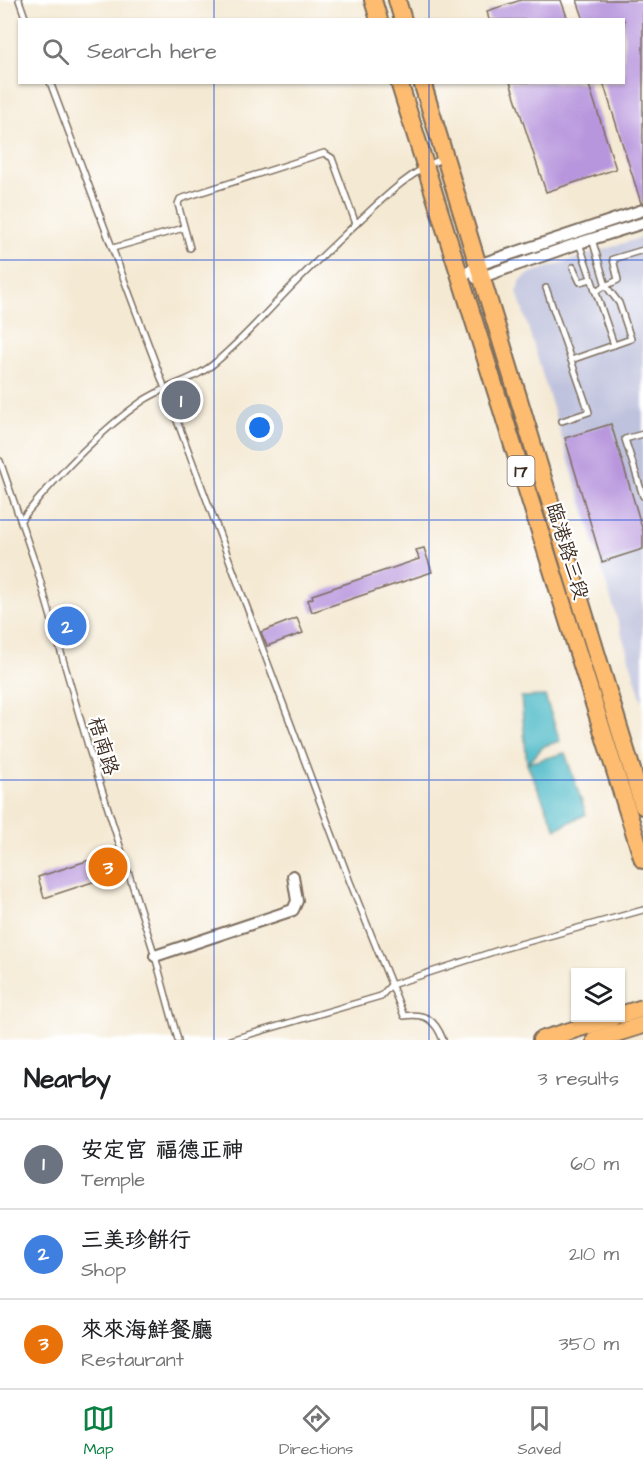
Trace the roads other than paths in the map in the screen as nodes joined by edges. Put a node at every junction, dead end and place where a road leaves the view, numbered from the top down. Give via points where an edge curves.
1 (19, 0) edge
2 (373, 0) edge
3 (397, 0) edge
4 (25, 18) edge
5 (378, 18) edge
6 (402, 18) edge
7 (51, 84) edge
8 (400, 84) edge
9 (423, 84) edge
10 (445, 157) junction
11 (425, 166) junction
12 (643, 210) edge
13 (643, 223) edge
14 (356, 224) junction
15 (184, 228) junction
16 (592, 238) junction
17 (579, 243) junction
18 (113, 248) junction
19 (190, 248) dead end
20 (643, 250) edge
21 (573, 267) dead end
22 (480, 271) junction
23 (460, 278) junction
24 (591, 279) junction
25 (606, 286) junction
26 (546, 288) dead end
27 (595, 291) junction
28 (614, 345) junction
29 (571, 360) junction
30 (166, 388) junction
31 (562, 421) dead end
32 (643, 434) edge
33 (0, 460) edge
34 (643, 496) edge
35 (21, 520) junction
36 (643, 806) edge
37 (643, 860) edge
38 (293, 876) dead end
39 (643, 910) edge
40 (155, 956) junction
41 (391, 985) junction
42 (643, 1008) edge
43 (625, 1014) edge
44 (597, 1022) edge
45 (643, 1025) edge
46 (178, 1040) edge
47 (230, 1040) edge
48 (443, 1040) edge
49 (541, 1040) edge
50 (595, 1040) edge

1 - 4 lane
2 - 5 main road
3 - 6 main road
7 - 18 lane
8 - 11 main road, 臨港路三段 / 17
9 - 10 main road, 臨港路三段 / 17
10 - 11 lane
10 - 22 main road, 臨港路三段 / 17
11 - 14 lane via 402,181
11 - 23 main road, 臨港路三段 / 17
12 - 22 street
13 - 16 street
14 - 15 lane via 332,158 324,153 184,196 178,204
14 - 30 lane via 217,362 190,380
15 - 18 lane
15 - 19 lane
16 - 17 street
16 - 25 lane
17 - 22 street
17 - 24 lane
18 - 30 lane
20 - 25 lane via 613,259 618,280
21 - 24 lane via 580,282
22 - 23 street
22 - 36 main road, 臨港路三段 / 17
23 - 37 main road, 臨港路三段 / 17
24 - 27 lane
25 - 27 lane
25 - 28 lane via 619,303 631,339
26 - 29 lane
27 - 28 lane
28 - 29 lane
29 - 31 lane via 589,412
30 - 35 lane via 142,401 92,442
30 - 41 lane
32 - 34 lane via 626,439
33 - 35 lane, 梧南路
35 - 40 lane, 梧南路
38 - 40 street via 297,901 293,909
39 - 41 lane
40 - 46 lane, 梧南路
41 - 47 lane via 381,996
41 - 48 lane via 404,1016 418,1014 430,1019
42 - 43 main road
44 - 49 main road
45 - 50 main road

